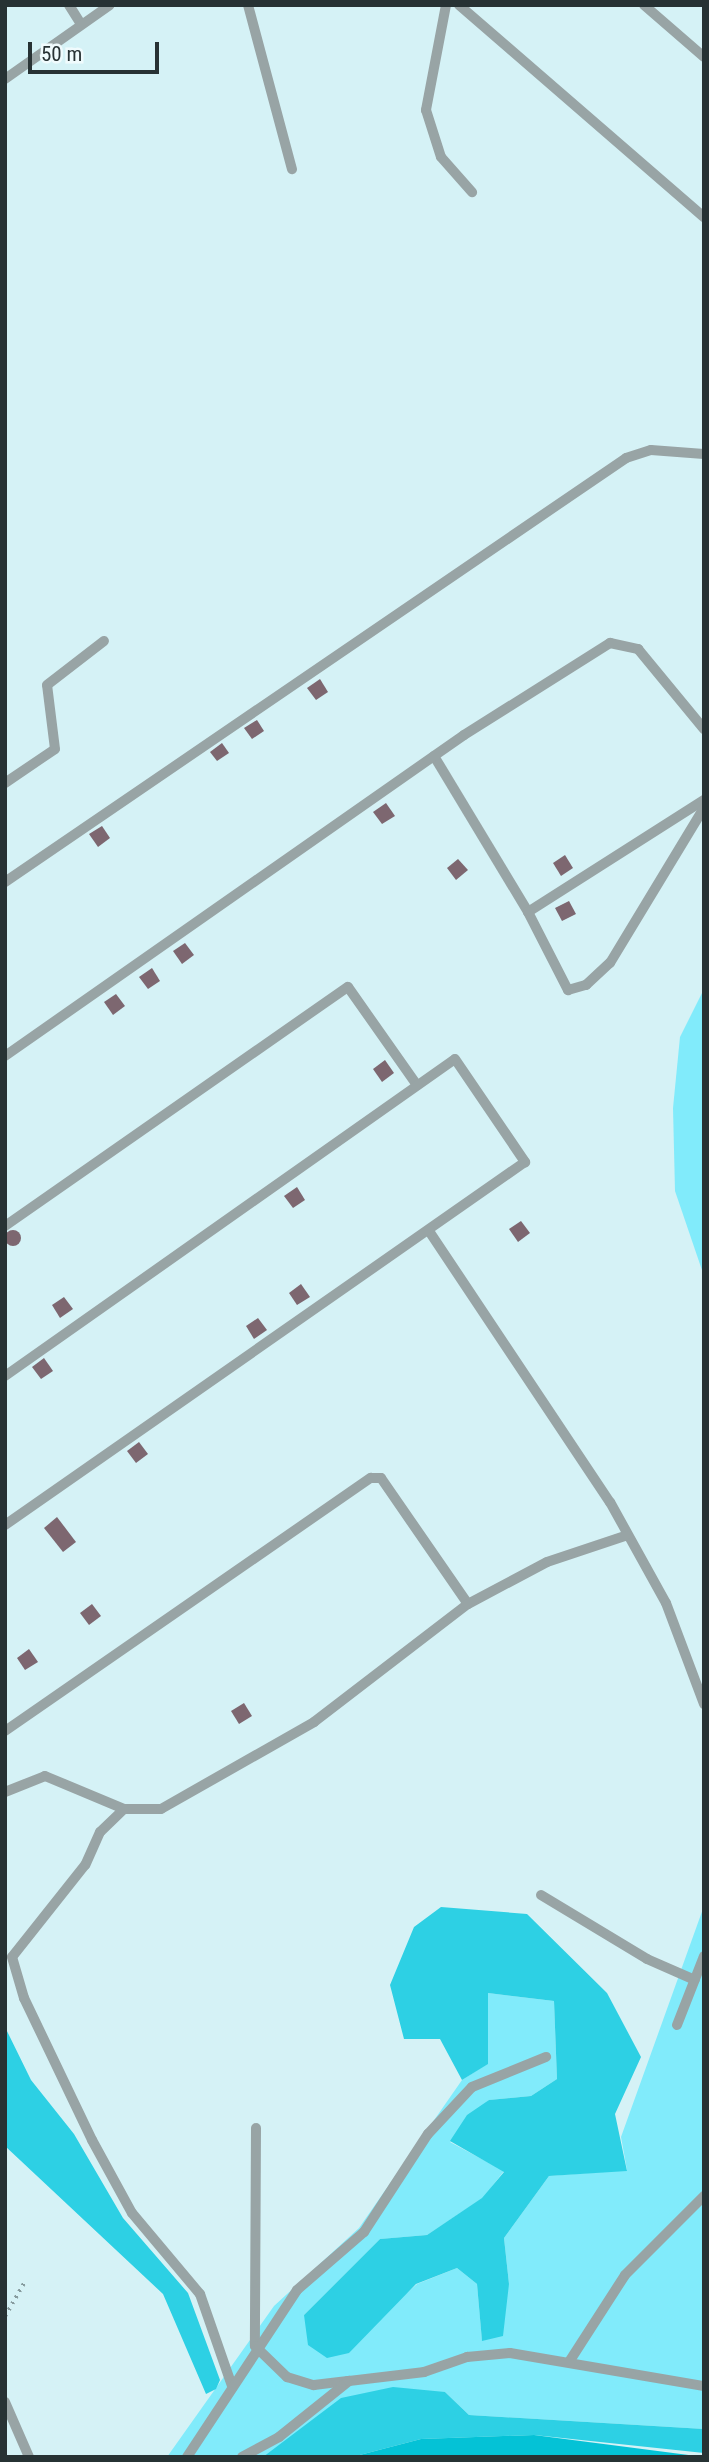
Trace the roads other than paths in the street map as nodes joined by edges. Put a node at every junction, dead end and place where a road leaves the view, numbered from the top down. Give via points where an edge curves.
1 (69, 5) edge
2 (247, 5) edge
3 (446, 5) edge
4 (458, 5) edge
5 (644, 5) edge
6 (107, 6) edge
7 (81, 24) junction
8 (704, 57) edge
9 (5, 79) edge
10 (292, 169) dead end
11 (472, 192) dead end
12 (704, 217) edge
13 (704, 454) edge
14 (104, 641) dead end
15 (704, 729) edge
16 (434, 756) junction
17 (5, 783) edge
18 (704, 800) edge
19 (704, 808) edge
20 (5, 882) edge
21 (528, 912) junction
22 (5, 1056) edge
23 (417, 1085) junction
24 (5, 1226) edge
25 (429, 1231) junction
26 (5, 1376) edge
27 (5, 1525) edge
28 (625, 1536) junction
29 (468, 1604) junction
30 (704, 1704) edge
31 (5, 1731) edge
32 (5, 1792) edge
33 (124, 1809) junction
34 (541, 1895) dead end
35 (704, 1956) edge
36 (695, 1980) junction
37 (677, 2025) dead end
38 (546, 2057) dead end
39 (256, 2128) dead end
40 (704, 2196) edge
41 (255, 2346) junction
42 (569, 2362) junction
43 (349, 2381) junction
44 (232, 2386) junction
45 (704, 2386) edge
46 (5, 2402) edge
47 (29, 2457) edge
48 (187, 2457) edge
49 (242, 2457) edge

1 - 7 lane
2 - 10 lane
3 - 11 lane via 426,110 441,157
4 - 12 lane
5 - 8 lane
6 - 7 lane
7 - 9 lane
13 - 20 lane via 652,450 626,458
14 - 17 lane via 47,685 55,749
15 - 16 lane via 639,649 619,640
16 - 21 lane
16 - 22 lane
18 - 21 lane
19 - 21 lane via 610,962 586,985 568,990
23 - 24 lane via 348,987
23 - 25 lane via 456,1059 526,1162
23 - 26 lane
25 - 27 lane
25 - 28 lane via 581,1453
28 - 29 lane via 547,1562
28 - 30 lane via 666,1603
29 - 31 lane via 381,1478 371,1478
29 - 33 lane via 284,1741 161,1809
32 - 33 lane via 45,1776
33 - 44 lane via 100,1832 85,1865 12,1957 24,1998 132,2213 200,2294
34 - 36 lane via 647,1959
35 - 36 lane
36 - 37 lane
38 - 41 lane via 472,2087 428,2134 364,2232 297,2290
39 - 41 lane
40 - 42 lane via 625,2275
41 - 43 lane via 287,2377 314,2385
41 - 44 lane
42 - 43 lane via 510,2353 467,2357 387,2380
42 - 45 lane
43 - 49 lane via 279,2437
44 - 48 lane
46 - 47 lane

